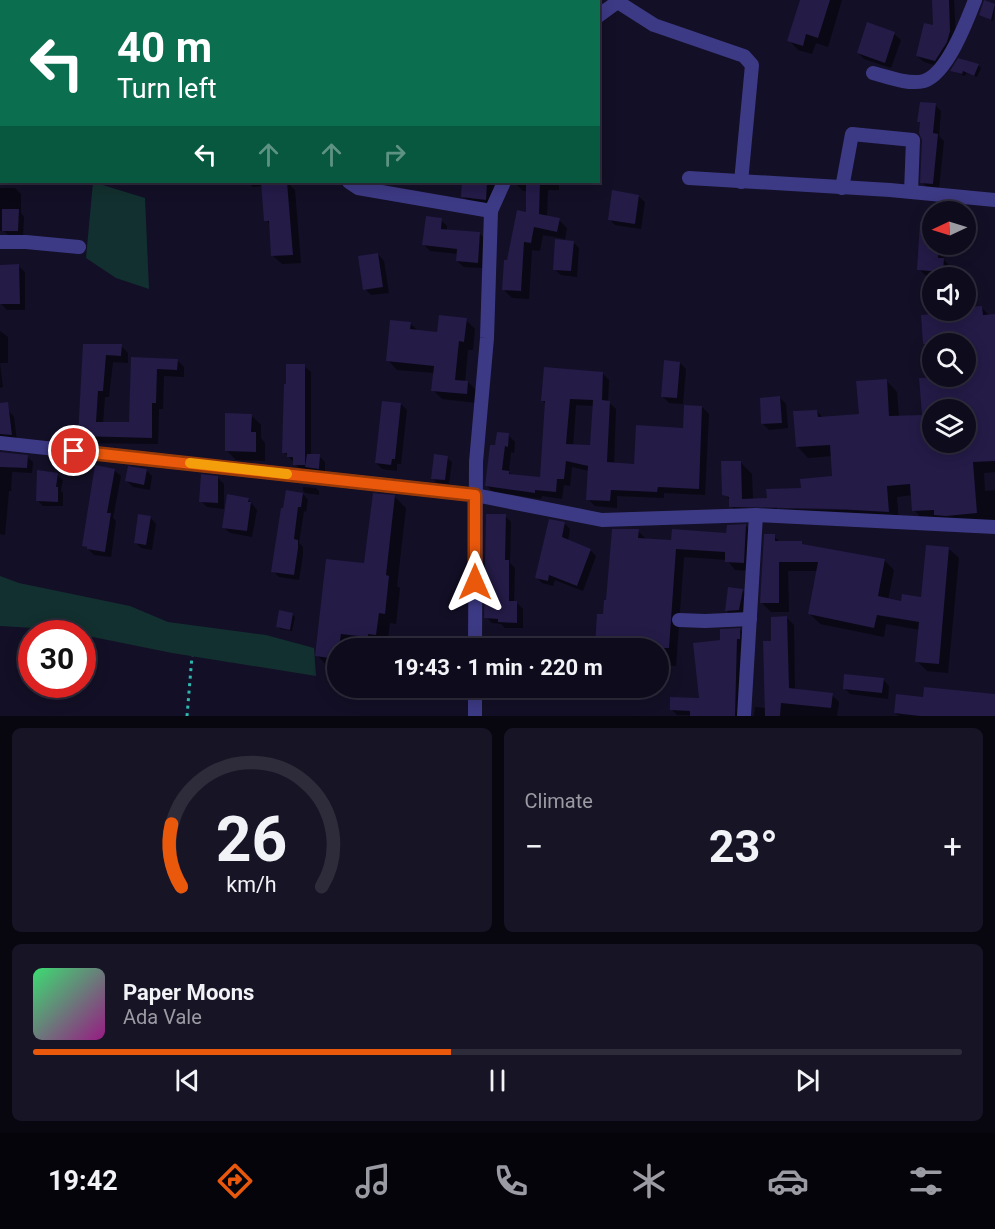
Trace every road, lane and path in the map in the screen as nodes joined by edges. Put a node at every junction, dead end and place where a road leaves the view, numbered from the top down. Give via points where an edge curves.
1 (975, 0) edge
2 (619, 1) edge
3 (600, 15) edge
4 (873, 73) dead end
5 (689, 178) dead end
6 (741, 182) junction
7 (351, 183) edge
8 (504, 183) edge
9 (842, 188) junction
10 (911, 192) junction
11 (995, 200) edge
12 (491, 211) junction
13 (0, 242) edge
14 (79, 247) dead end
15 (0, 443) edge
16 (475, 495) junction
17 (756, 515) junction
18 (995, 527) edge
19 (750, 619) junction
20 (679, 620) dead end
21 (475, 638) edge
22 (192, 656) dead end
23 (475, 698) edge
24 (188, 716) edge
25 (475, 716) edge
26 (744, 716) edge

1 - 4 street via 938,74 923,81
2 - 3 street
2 - 6 street via 654,25 744,56 752,65
5 - 6 street
6 - 9 street
7 - 12 street via 358,188
8 - 12 street
9 - 10 street
9 - 10 street via 852,134 913,140
10 - 11 street
12 - 16 street via 487,338
13 - 14 street
15 - 16 street
16 - 17 street via 603,520
16 - 21 street
17 - 18 street
17 - 19 street
19 - 20 street
19 - 26 street
22 - 24 path
23 - 25 street

